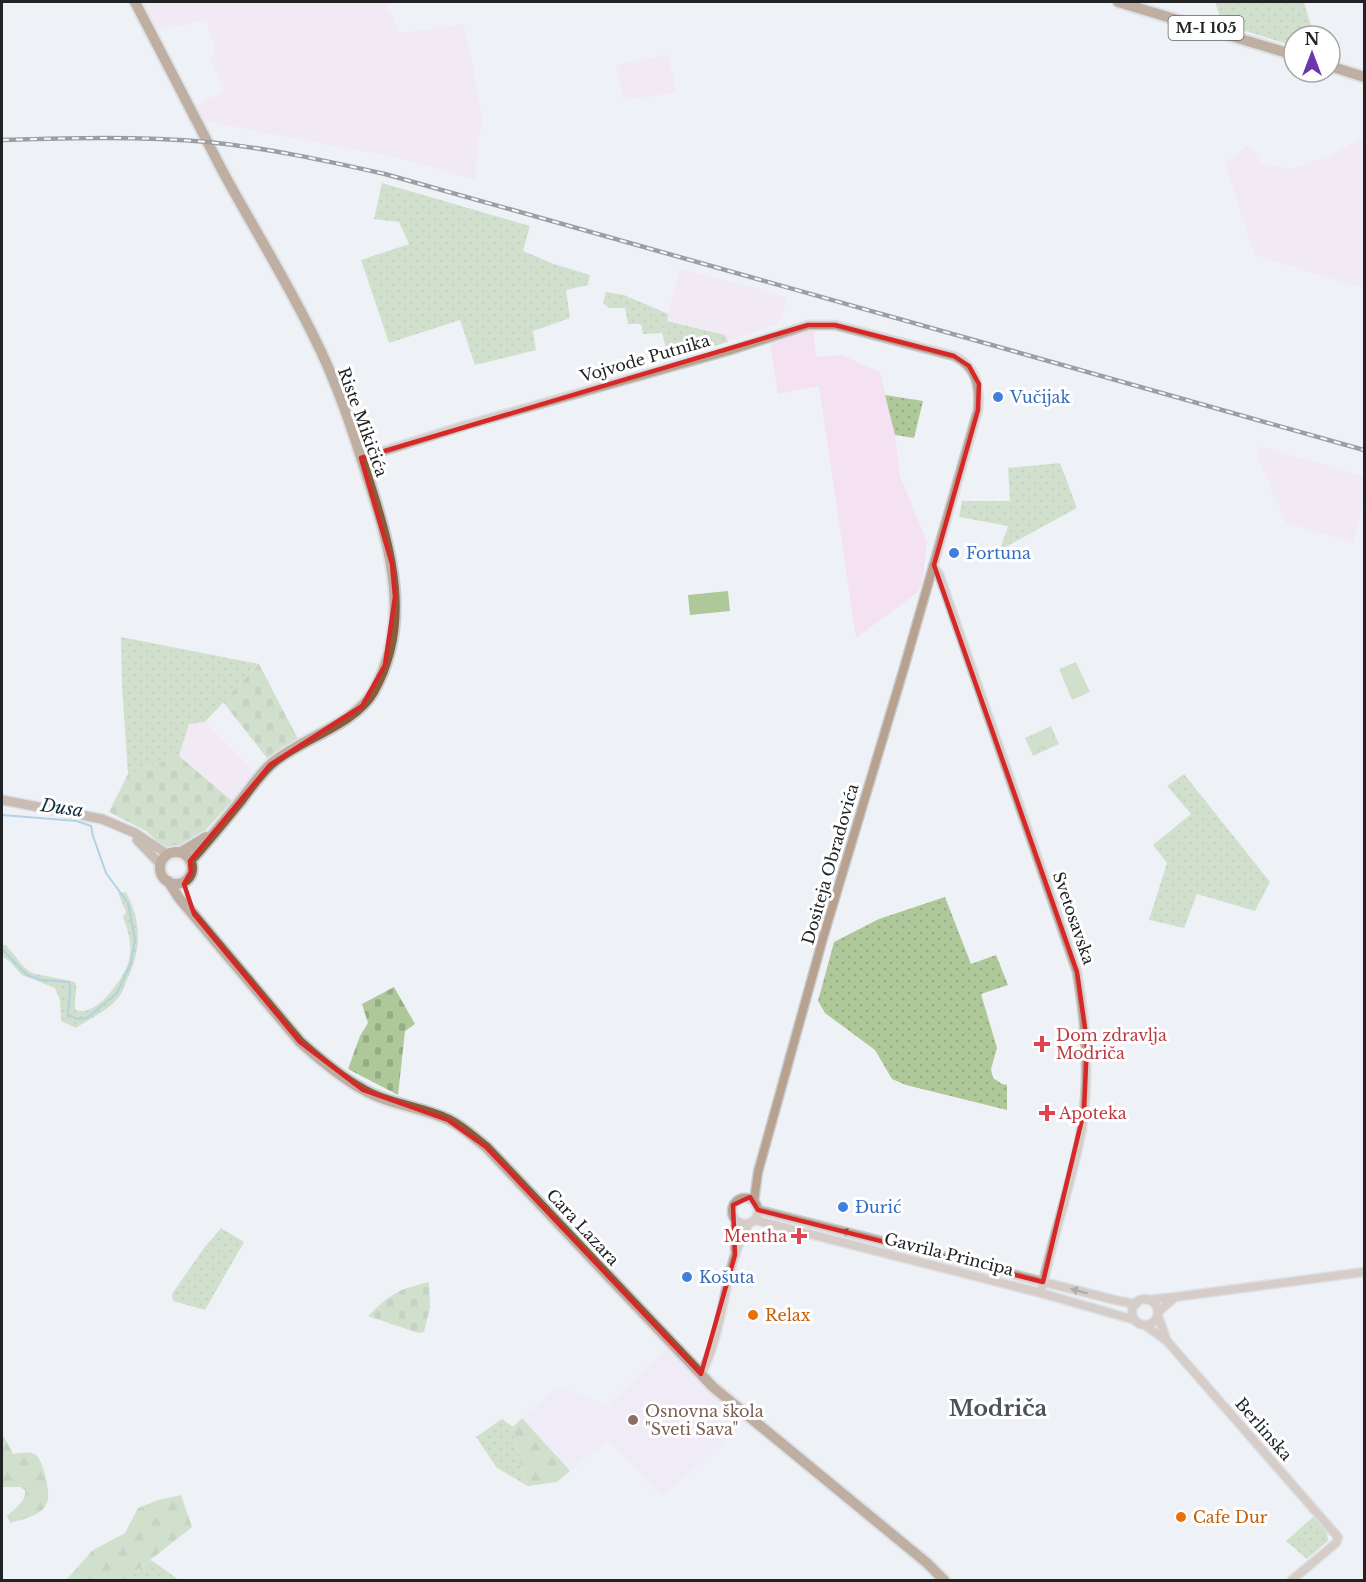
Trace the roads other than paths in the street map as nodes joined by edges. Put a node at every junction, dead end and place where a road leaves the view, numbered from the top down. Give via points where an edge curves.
1 (135, 2) edge
2 (1118, 2) edge
3 (1282, 51) edge
4 (1342, 70) edge
5 (1365, 77) edge
6 (361, 458) junction
7 (933, 566) junction
8 (2, 800) edge
9 (223, 824) junction
10 (124, 828) junction
11 (181, 852) junction
12 (167, 854) junction
13 (190, 861) junction
14 (160, 864) junction
15 (185, 880) junction
16 (168, 881) junction
17 (194, 914) junction
18 (758, 1172) junction
19 (744, 1198) junction
20 (754, 1201) junction
21 (758, 1210) junction
22 (736, 1221) junction
23 (752, 1222) junction
24 (735, 1255) junction
25 (1365, 1272) edge
26 (1043, 1282) junction
27 (1041, 1293) junction
28 (1175, 1296) junction
29 (1148, 1300) junction
30 (1136, 1304) junction
31 (1158, 1314) junction
32 (1135, 1320) junction
33 (1145, 1325) junction
34 (1167, 1341) junction
35 (701, 1374) junction
36 (945, 1581) edge
37 (1292, 1581) edge

1 - 6 main road, Riste Mikičića via 313,336 340,395
2 - 3 main road, M-I 105
4 - 5 main road
6 - 7 street, Vojvode Putnika via 808,325 835,325 954,356 969,366 979,384 976,418
6 - 9 main road, Riste Mikičića via 392,564 395,597 385,665 362,706 270,765
7 - 18 street, Dositeja Obradovića
7 - 26 street, Svetosavska via 973,666 1080,988 1087,1042 1084,1111
8 - 10 main road via 90,816
9 - 11 main road, Riste Mikičića
9 - 13 main road, Riste Mikičića
10 - 12 main road
10 - 14 main road
11 - 12 main road
11 - 13 main road
12 - 14 main road
13 - 15 main road via 191,872
14 - 16 main road
15 - 16 main road via 177,884
15 - 17 main road, Cara Lazara via 185,895
16 - 17 main road, Cara Lazara
17 - 35 main road, Cara Lazara via 300,1042 321,1060 363,1090 448,1120 486,1147
18 - 19 street, Dositeja Obradovića
18 - 20 street, Dositeja Obradovića
19 - 20 street
19 - 22 street via 732,1208
20 - 21 street
21 - 23 street
26 -> 21 street, Gavrila Principa
22 - 23 street
22 - 24 street
23 - 24 street
23 - 27 street, Gavrila Principa
24 - 35 street
25 - 28 street
26 - 27 street, Svetosavska
30 -> 26 street, Gavrila Principa
27 - 32 street, Gavrila Principa
28 - 29 street
28 - 31 street
29 - 30 street
29 - 31 street via 1155,1304
30 - 32 street via 1132,1311
31 - 33 street via 1153,1323
31 - 34 street, Berlinska
32 - 33 street
33 - 34 street, Berlinska
34 - 37 street, Berlinska via 1338,1537
35 - 36 main road, Cara Lazara

